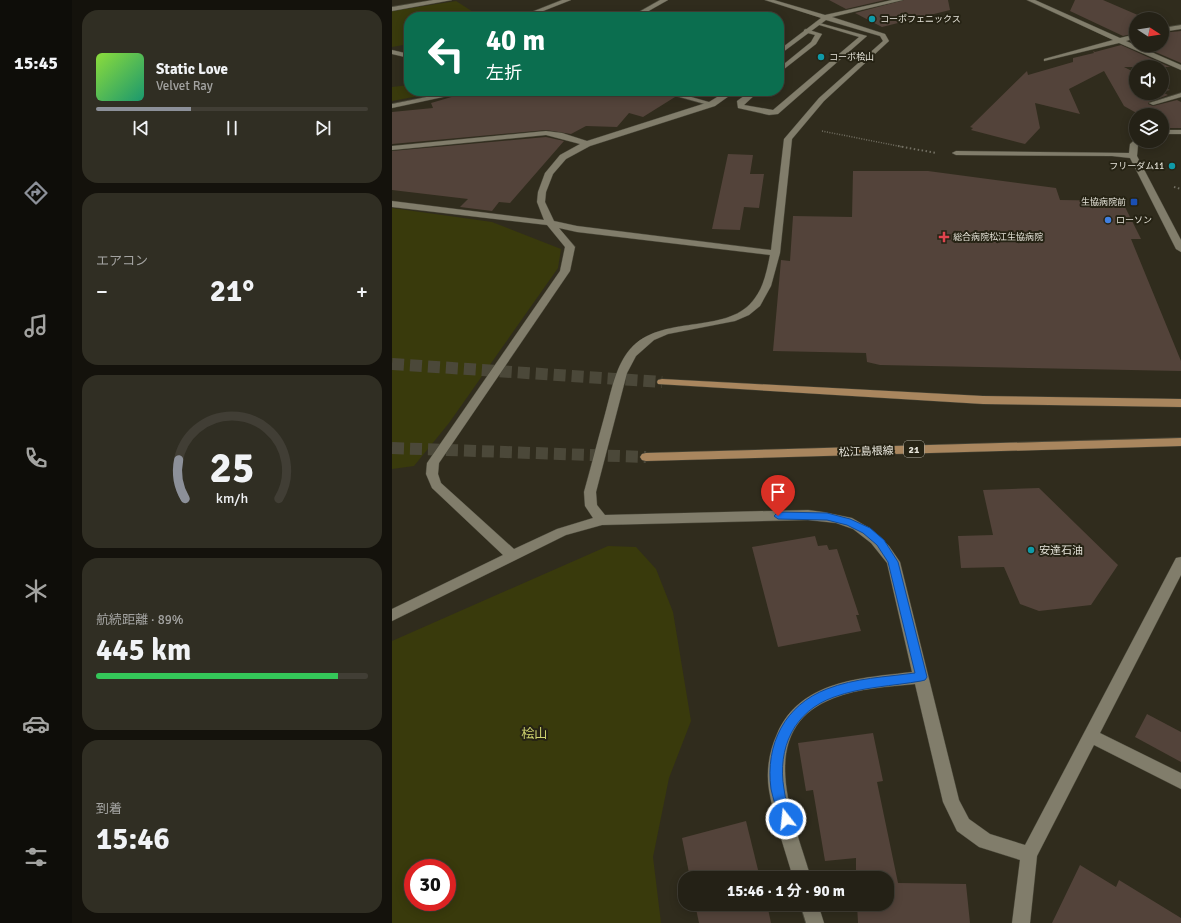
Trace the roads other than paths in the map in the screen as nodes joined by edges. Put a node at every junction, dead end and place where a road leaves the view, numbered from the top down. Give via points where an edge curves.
1 (449, 0) edge
2 (568, 0) edge
3 (665, 0) edge
4 (900, 0) edge
5 (1030, 0) edge
6 (773, 1) edge
7 (392, 9) edge
8 (536, 12) edge
9 (642, 12) edge
10 (826, 17) junction
11 (818, 23) junction
12 (1181, 27) edge
13 (1169, 29) edge
14 (806, 31) junction
15 (1129, 38) edge
16 (1121, 40) junction
17 (403, 48) dead end
18 (784, 49) edge
19 (392, 51) edge
20 (404, 55) edge
21 (1046, 60) dead end
22 (784, 67) edge
23 (1181, 68) edge
24 (1181, 95) edge
25 (442, 96) edge
26 (681, 96) edge
27 (724, 96) edge
28 (749, 96) edge
29 (1153, 103) dead end
30 (712, 104) junction
31 (392, 106) edge
32 (1169, 132) edge
33 (1181, 132) edge
34 (587, 144) junction
35 (392, 148) edge
36 (1134, 148) edge
37 (956, 153) road end
38 (1133, 156) junction
39 (392, 204) edge
40 (550, 223) junction
41 (1181, 249) edge
42 (775, 253) junction
43 (662, 382) tunnel mouth
44 (1181, 403) edge
45 (1181, 442) edge
46 (646, 457) tunnel mouth
47 (602, 520) junction
48 (512, 555) junction
49 (1181, 562) edge
50 (392, 614) edge
51 (921, 677) junction
52 (1091, 736) junction
53 (1181, 781) edge
54 (1029, 855) junction
55 (800, 871) edge
56 (811, 911) edge
57 (815, 923) edge
58 (1021, 923) edge

1 - 7 street
2 - 8 street
3 - 9 street
4 - 10 street
5 - 16 street
6 - 10 street
10 - 11 street
10 - 42 street via 883,35 886,41 824,98 788,139
11 - 14 street
11 - 28 street via 864,36 775,112 769,113 741,106 740,103
12 - 13 street
14 - 18 street
14 - 22 street via 819,34 814,43
15 - 16 street
16 - 21 street
16 - 23 street
17 - 19 street
19 - 20 street
24 - 29 street
25 - 31 street
26 - 30 street
27 - 30 street
30 - 34 street
32 - 33 street
34 - 35 street via 560,134 546,133
34 - 40 street via 563,157 549,173 541,202
36 - 38 street
37 - 38 street
38 - 41 street
39 - 40 street
40 - 42 street via 576,230
40 - 48 street via 570,247 565,271 433,463 432,474 436,485
42 - 47 street via 769,279 756,305 748,311 729,320 661,334 638,347 629,360 622,373 590,492 591,506
43 - 44 main road via 983,400
45 - 46 main road, 松江島根線 / 21
47 - 48 street via 562,532
47 - 51 street via 808,515 850,522 880,543 893,562
48 - 50 street
49 - 52 street
51 - 54 street via 951,802 964,825 985,841
51 - 55 street via 848,687 830,693 802,709 789,722 781,741 777,764 777,789
52 - 53 street
52 - 54 street
54 - 58 street
56 - 57 street

